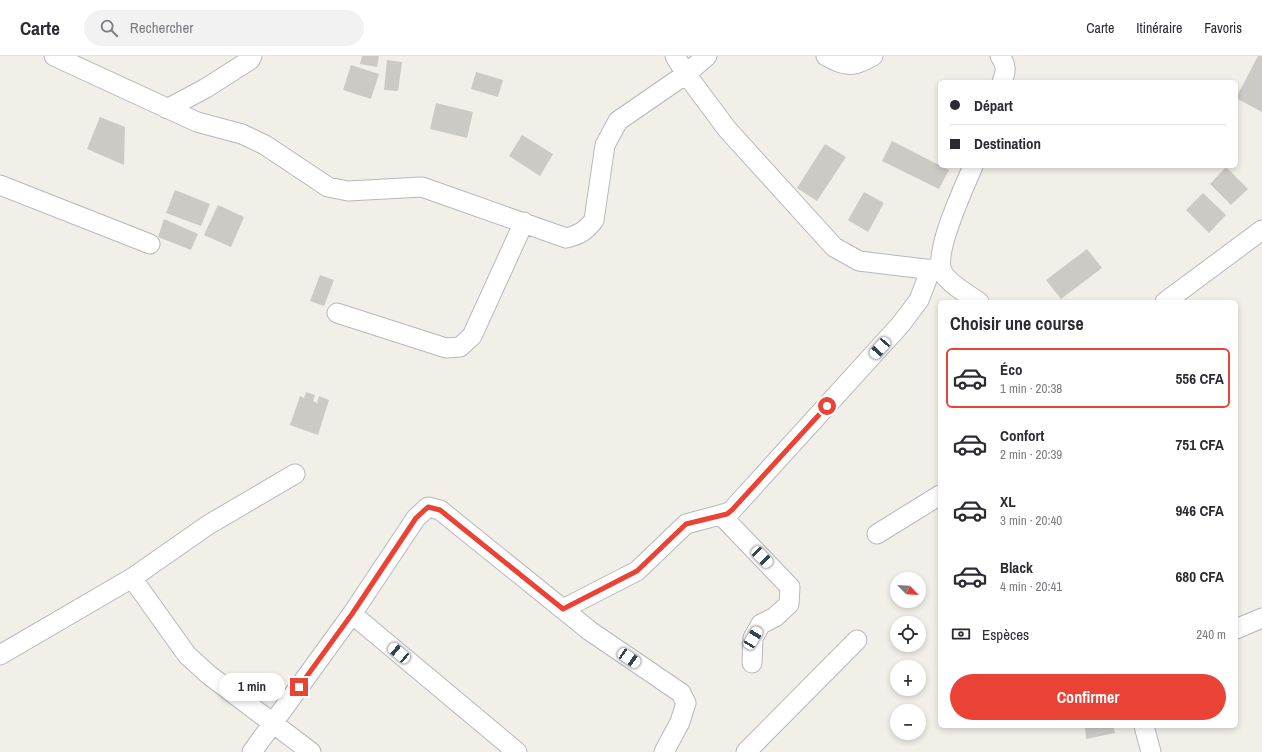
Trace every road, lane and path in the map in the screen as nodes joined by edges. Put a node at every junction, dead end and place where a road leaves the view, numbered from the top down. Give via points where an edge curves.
1 (54, 56) edge
2 (252, 56) edge
3 (675, 56) edge
4 (707, 56) edge
5 (826, 56) edge
6 (873, 56) edge
7 (1000, 56) edge
8 (686, 74) junction
9 (1003, 80) edge
10 (167, 109) junction
11 (972, 168) edge
12 (0, 185) edge
13 (524, 222) junction
14 (1262, 230) edge
15 (150, 244) dead end
16 (936, 270) junction
17 (976, 300) edge
18 (1168, 300) edge
19 (337, 313) dead end
20 (295, 474) dead end
21 (938, 496) edge
22 (721, 515) junction
23 (877, 534) dead end
24 (132, 578) junction
25 (563, 609) junction
26 (352, 614) junction
27 (1262, 618) edge
28 (1238, 628) edge
29 (857, 640) dead end
30 (0, 655) edge
31 (752, 663) dead end
32 (272, 724) junction
33 (1145, 728) edge
34 (252, 752) edge
35 (311, 752) edge
36 (517, 752) edge
37 (664, 752) edge
38 (746, 752) edge
39 (1152, 752) edge

1 - 10 street
2 - 10 street via 250,60 206,88
3 - 8 street
4 - 8 street
5 - 6 street via 845,66 860,64
7 - 9 street via 1005,63 1006,72
8 - 13 street via 618,121 611,132 605,145 594,220 588,229 566,238
8 - 16 street via 727,129 834,247 859,261
10 - 13 street via 196,122 242,134 265,145 328,187 348,190 422,187
11 - 16 street via 941,248
12 - 15 street
13 - 19 street via 472,336 460,347 446,348
14 - 18 street
16 - 17 street
16 - 22 street via 919,300 901,324 732,510
20 - 24 street via 208,526
21 - 23 street
22 - 25 street via 686,524 637,571
22 - 31 street via 790,588 789,604 775,618 761,624 753,638
24 - 30 street
24 - 32 street via 187,655
25 - 26 street via 440,510 428,507 416,518
25 - 37 street via 590,631 681,693 686,703 680,722
26 - 32 street
26 - 36 street
27 - 28 street
29 - 38 street
32 - 34 street
32 - 35 street
33 - 39 street

